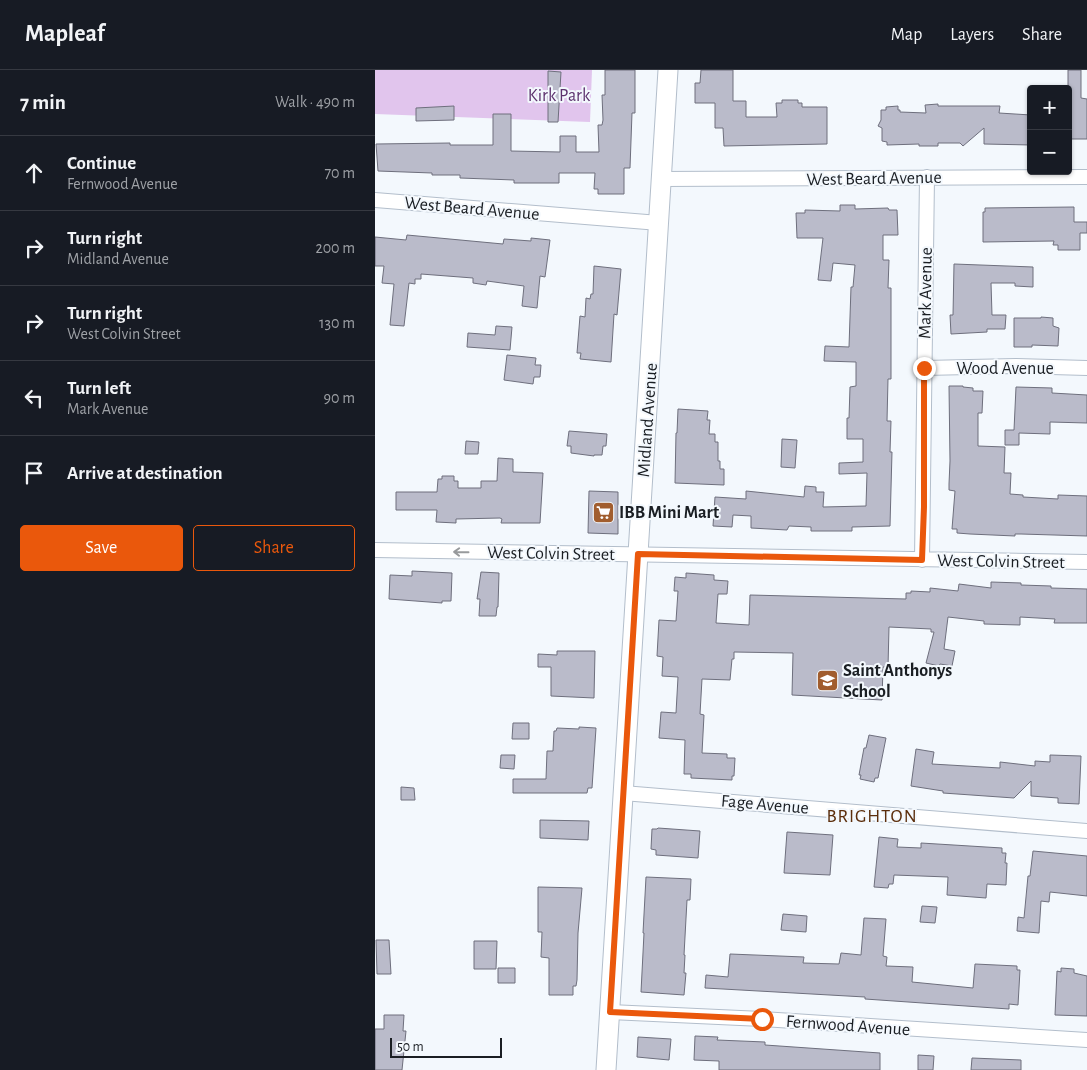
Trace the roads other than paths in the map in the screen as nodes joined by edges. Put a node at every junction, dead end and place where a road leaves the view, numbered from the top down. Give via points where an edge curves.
1 (668, 70) edge
2 (927, 177) junction
3 (1087, 177) edge
4 (661, 180) junction
5 (375, 200) edge
6 (659, 223) junction
7 (924, 368) junction
8 (1087, 368) edge
9 (375, 550) edge
10 (638, 554) junction
11 (922, 560) junction
12 (1087, 562) edge
13 (623, 793) junction
14 (1087, 832) edge
15 (610, 1012) junction
16 (1087, 1040) edge
17 (606, 1070) edge

1 - 4 street, Midland Avenue
2 - 3 street, West Beard Avenue
2 - 4 street, West Beard Avenue
2 - 7 street, Mark Avenue
4 - 6 street, Midland Avenue
5 - 6 street, West Beard Avenue
6 - 10 street, Midland Avenue
7 - 8 street, Wood Avenue
7 - 11 street, Mark Avenue
10 -> 9 street, West Colvin Street
10 - 11 street, West Colvin Street
10 - 13 street, Midland Avenue
11 - 12 street, West Colvin Street
13 - 14 street, Fage Avenue
13 - 15 street, Midland Avenue
15 - 16 street, Fernwood Avenue
15 - 17 street, Midland Avenue

